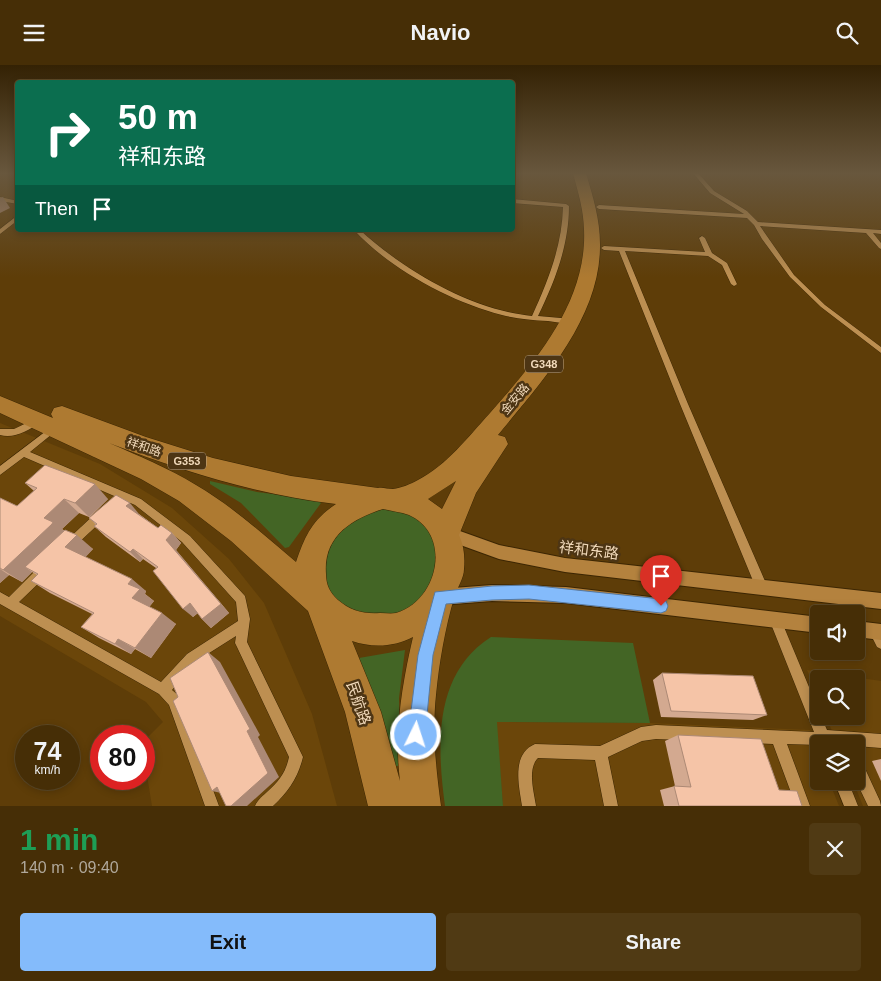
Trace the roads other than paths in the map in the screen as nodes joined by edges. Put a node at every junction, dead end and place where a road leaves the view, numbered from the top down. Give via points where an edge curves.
1 (599, 207) edge
2 (566, 208) edge
3 (590, 208) edge
4 (609, 208) edge
5 (736, 208) edge
6 (749, 216) junction
7 (15, 220) edge
8 (756, 223) junction
9 (868, 231) junction
10 (0, 232) edge
11 (359, 232) edge
12 (881, 232) edge
13 (702, 238) dead end
14 (881, 247) edge
15 (613, 248) junction
16 (709, 254) junction
17 (734, 284) dead end
18 (534, 317) junction
19 (572, 321) junction
20 (881, 351) edge
21 (0, 388) edge
22 (0, 404) edge
23 (46, 424) junction
24 (0, 432) edge
25 (23, 453) junction
26 (0, 471) edge
27 (389, 499) junction
28 (117, 501) junction
29 (446, 533) junction
30 (64, 551) edge
31 (50, 564) edge
32 (762, 587) junction
33 (440, 597) junction
34 (5, 600) edge
35 (881, 601) edge
36 (320, 603) junction
37 (775, 619) junction
38 (244, 624) junction
39 (810, 624) edge
40 (865, 632) edge
41 (879, 636) edge
42 (163, 690) junction
43 (822, 735) edge
44 (777, 736) junction
45 (810, 738) edge
46 (865, 741) edge
47 (881, 741) edge
48 (601, 753) junction
49 (865, 784) edge
50 (845, 790) edge
51 (212, 806) edge
52 (262, 806) edge
53 (387, 806) edge
54 (422, 806) edge
55 (529, 806) edge
56 (611, 806) edge
57 (803, 806) edge
58 (851, 806) edge
59 (875, 806) edge

1 - 15 highway, 金安路 / G348
2 - 18 street via 560,258
3 - 19 highway, 金安路 / G348 via 593,244 586,285
4 - 6 street
5 - 6 street
6 - 8 street
7 - 10 street
8 - 9 street
8 - 20 street via 792,275
9 - 12 street
9 - 14 street
11 - 18 street via 394,261 439,287 502,313
13 - 16 street
15 - 16 street
15 - 29 highway, 金安路 / G348 via 601,271 580,333 560,365 477,467 457,502
15 - 32 street
16 - 17 street via 725,264
18 - 19 street
19 - 27 highway, 金安路 / G348 via 547,361 446,476 422,491
21 - 27 highway, 祥和路 / G353 via 120,438 220,471 310,491
22 - 23 highway, 祥和路 / G353
23 - 24 street via 6,434
23 - 25 street
23 - 36 highway, 祥和路 / G353 via 150,472 207,505
25 - 26 street
25 - 28 street
27 - 29 highway, G348 via 407,501 428,511
27 - 36 highway, G348 via 371,500 348,508 321,533 311,556 310,568 311,581
28 - 30 street
28 - 38 street via 138,502 186,539 241,600
29 - 32 main road, 祥和东路 via 499,552 542,562
29 - 33 highway, G348 via 452,562
31 - 34 street
32 - 35 main road, 祥和东路
33 - 36 highway, G348 via 431,608 408,623 381,630 352,627
33 - 37 main road via 548,593
33 - 54 highway, G348 via 425,655 417,719 416,752
34 - 42 street
36 - 53 highway, 民航路 / G348 via 363,712
37 - 39 main road
37 - 43 street
38 - 42 street via 191,658
38 - 52 street via 241,643 296,757 287,783
40 - 41 main road
42 - 51 street via 174,701
44 - 45 street
44 - 48 street via 656,732 641,734
44 - 57 street
46 - 47 street
48 - 55 street via 535,751 529,755 525,763
48 - 56 street
49 - 59 street
50 - 58 street

